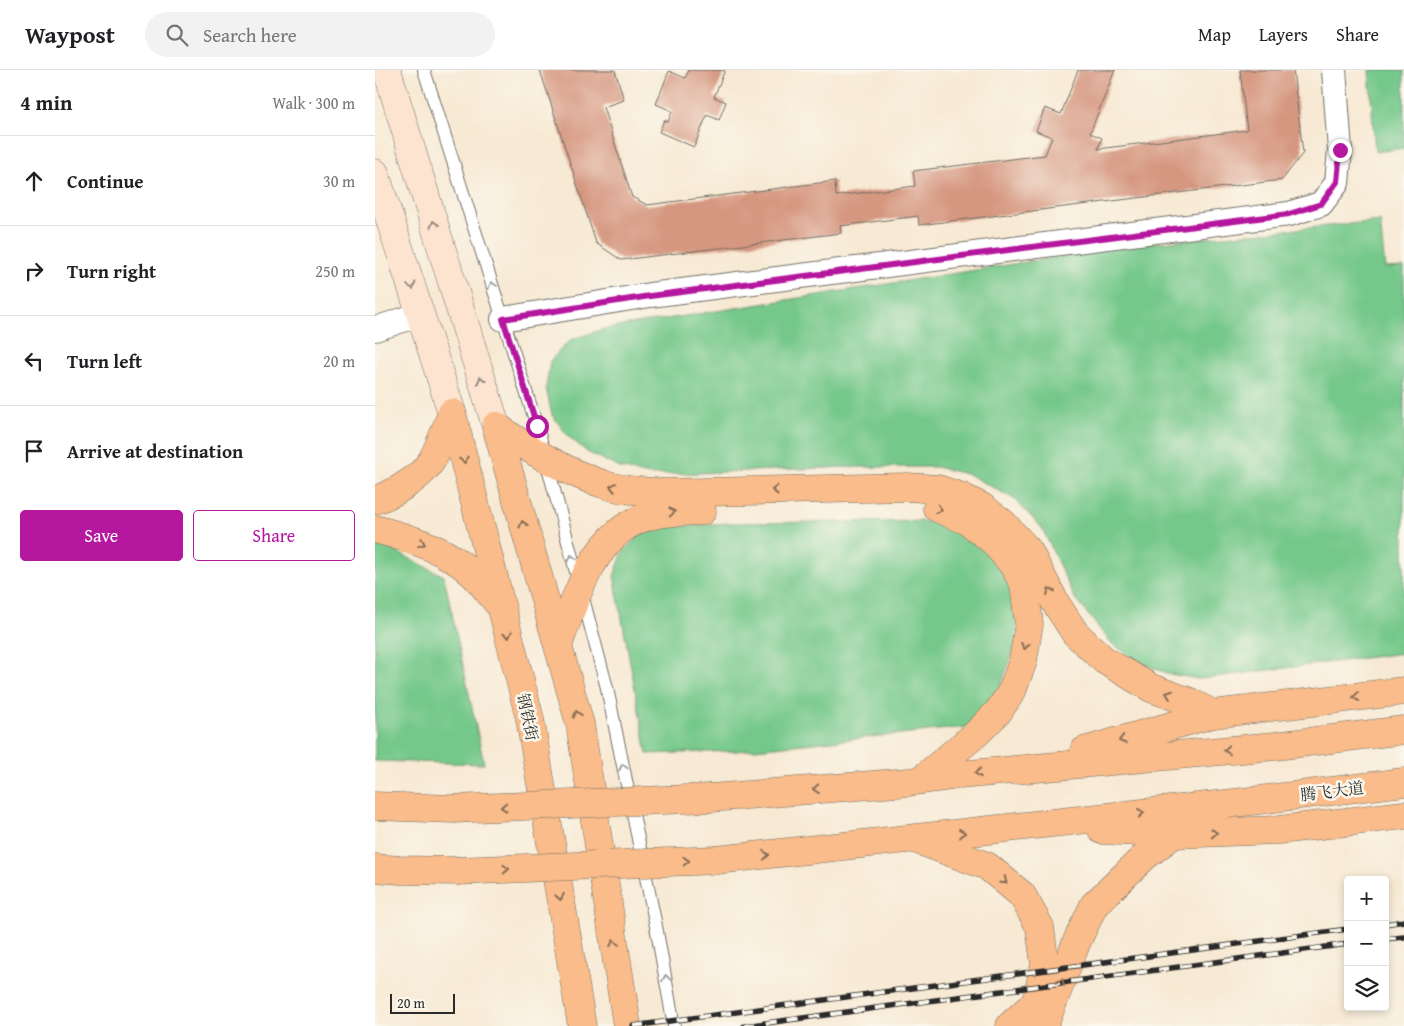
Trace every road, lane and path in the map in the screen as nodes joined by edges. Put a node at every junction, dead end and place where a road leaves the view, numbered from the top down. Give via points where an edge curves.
1 (387, 70) edge
2 (424, 70) edge
3 (1334, 70) edge
4 (375, 173) edge
5 (421, 314) junction
6 (503, 319) junction
7 (375, 330) edge
8 (453, 413) junction
9 (496, 426) junction
10 (545, 457) junction
11 (375, 500) edge
12 (375, 529) edge
13 (580, 587) junction
14 (501, 607) junction
15 (557, 646) junction
16 (1404, 691) edge
17 (1213, 714) junction
18 (1404, 730) edge
19 (1019, 769) junction
20 (921, 780) junction
21 (1404, 782) edge
22 (375, 806) edge
23 (1404, 815) edge
24 (1026, 826) junction
25 (1174, 834) junction
26 (913, 838) junction
27 (383, 871) edge
28 (582, 1026) edge
29 (627, 1026) edge
30 (674, 1026) edge
31 (1010, 1026) edge
32 (1041, 1026) edge

9 -> 1 main road
6 -> 2 lane
3 - 6 street via 1340,150 1337,182 1321,204 1289,214 650,296
4 -> 5 main road
5 - 7 street
5 - 8 main road
6 - 10 lane
8 - 11 highway via 431,462 413,480 388,496
8 -> 14 highway, 钢铁街
9 - 10 highway
15 -> 9 highway
13 -> 10 lane
17 -> 10 highway via 1151,688 1104,660 1075,633 1028,550 982,507 961,497 938,490 907,487 664,493 631,490 581,476
12 -> 14 highway via 423,542 457,562 474,575
13 - 15 highway
13 -> 20 highway via 597,556 617,533 637,520 665,512 910,503 942,509 968,521 993,541 1024,584 1029,624 1023,662 998,712
30 -> 13 lane via 607,688
14 -> 28 highway, 钢铁街 via 530,720
29 -> 15 highway via 580,724
16 -> 17 highway
17 -> 19 highway
18 -> 19 highway via 1275,746
19 -> 20 highway
20 -> 22 highway, bridge via 710,798 453,809
24 -> 21 highway, 腾飞大道
25 -> 23 highway via 1279,830
24 - 25 highway
26 -> 24 highway
32 -> 25 highway via 1094,905 1144,857
27 -> 26 highway, bridge via 717,860
26 -> 31 highway via 987,866 1022,895 1040,927 1045,965 1036,1002

